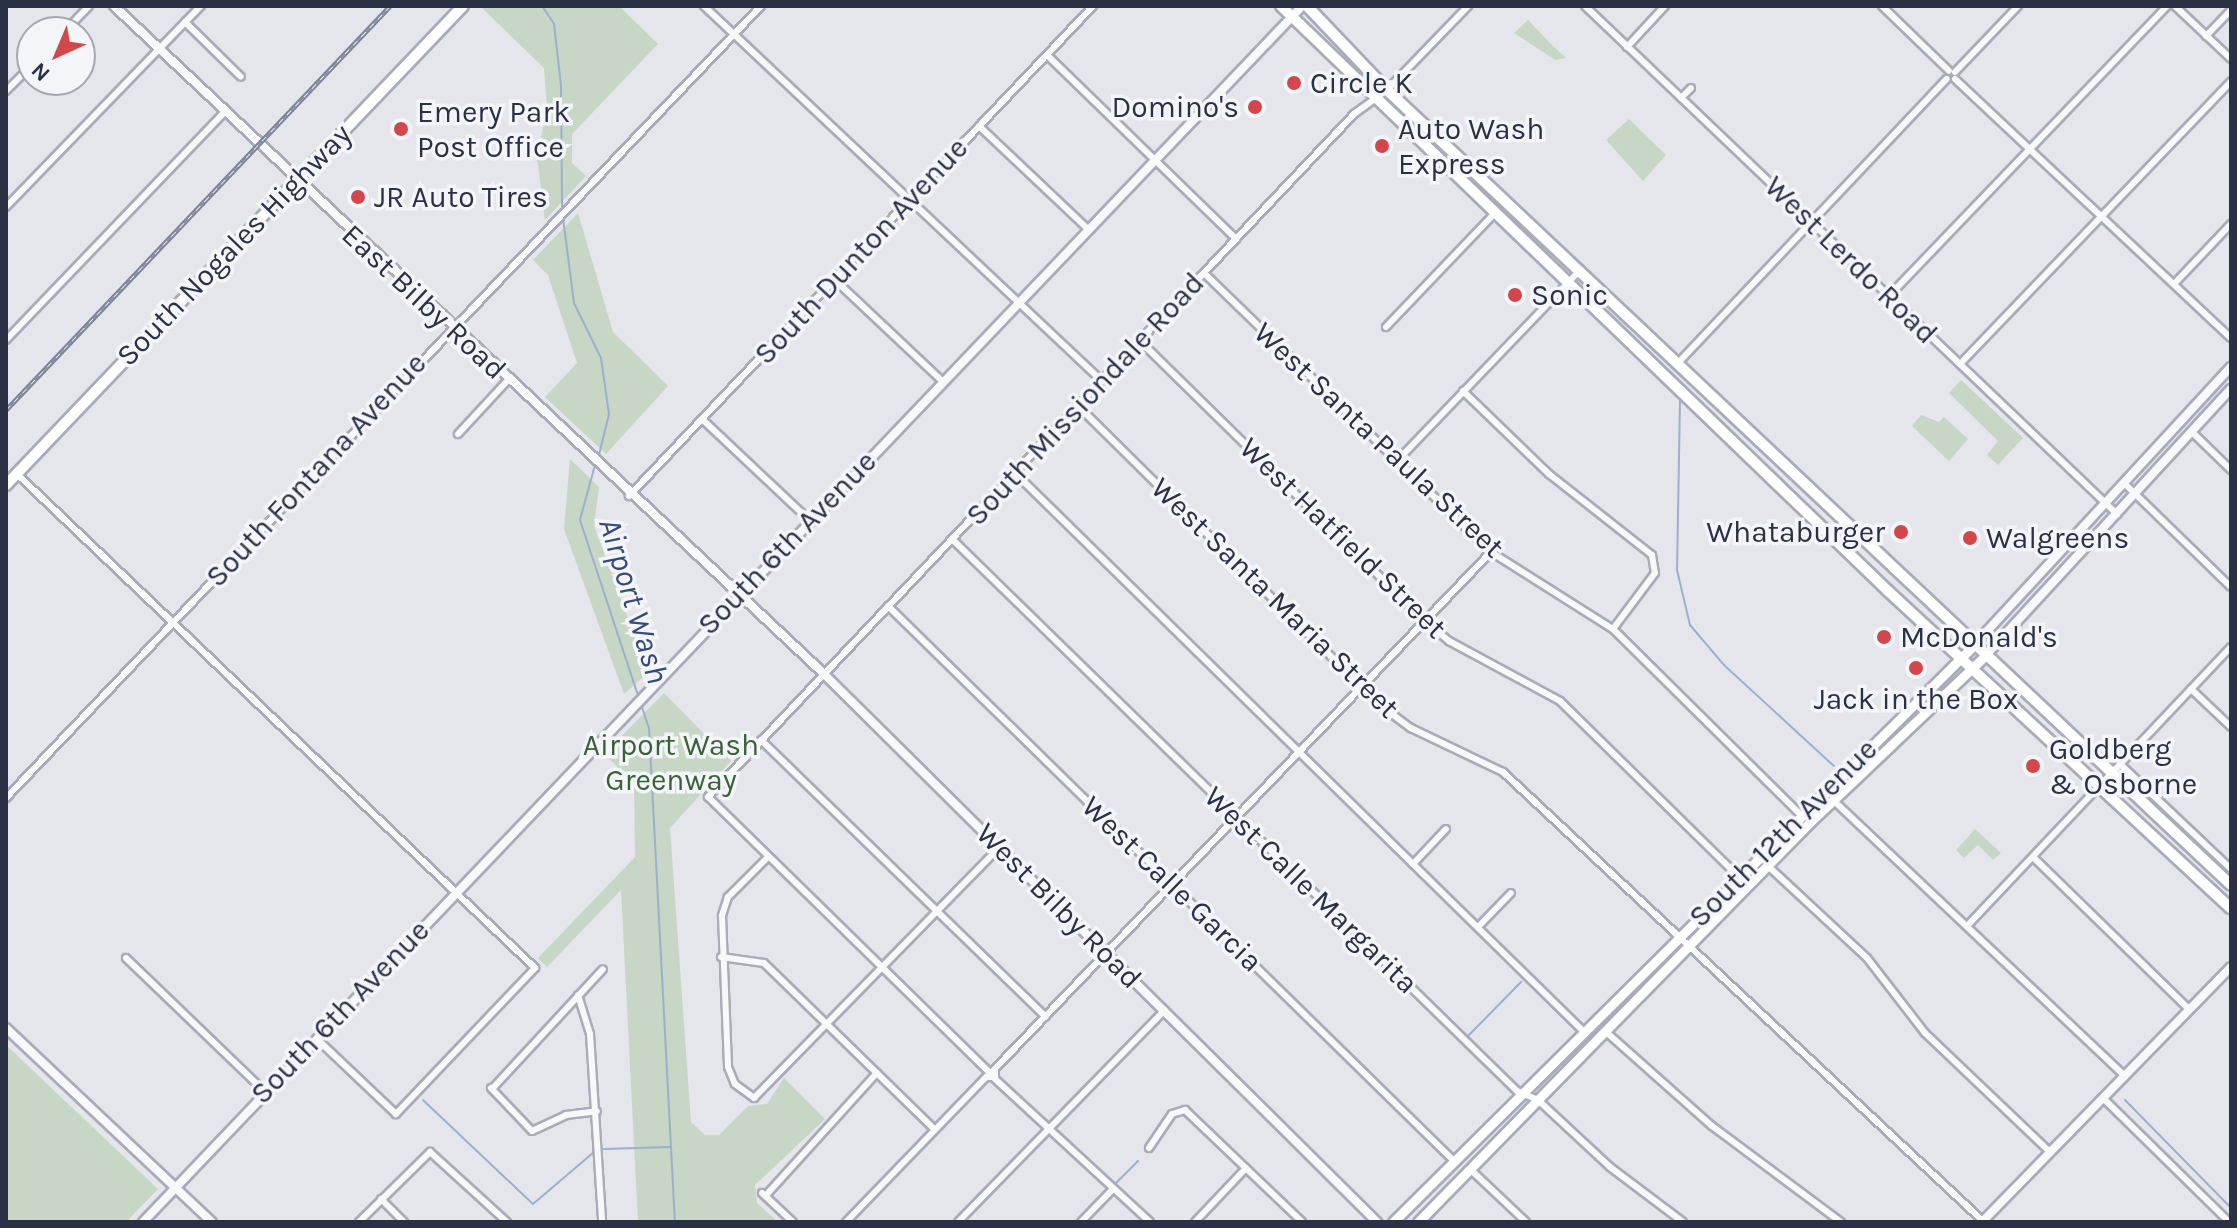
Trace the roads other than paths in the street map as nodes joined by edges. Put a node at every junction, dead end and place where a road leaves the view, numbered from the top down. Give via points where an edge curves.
1 (114, 6) edge
2 (201, 6) edge
3 (463, 6) edge
4 (704, 6) edge
5 (761, 6) edge
6 (1093, 6) edge
7 (1281, 6) edge
8 (1305, 6) edge
9 (1468, 6) edge
10 (1585, 6) edge
11 (1665, 6) edge
12 (1882, 6) edge
13 (2018, 6) edge
14 (2167, 6) edge
15 (2175, 6) edge
16 (2231, 10) edge
17 (1293, 17) junction
18 (185, 22) junction
19 (734, 34) junction
20 (2206, 36) junction
21 (1627, 47) junction
22 (159, 49) junction
23 (1047, 55) junction
24 (2231, 59) edge
25 (1952, 75) junction
26 (241, 77) dead end
27 (2231, 81) edge
28 (1691, 88) dead end
29 (1387, 90) junction
30 (1681, 98) junction
31 (1373, 100) junction
32 (225, 112) junction
33 (979, 126) junction
34 (2029, 150) junction
35 (1156, 159) junction
36 (297, 180) junction
37 (909, 200) junction
38 (6, 207) edge
39 (1494, 214) junction
40 (2102, 215) junction
41 (1811, 223) junction
42 (2231, 224) edge
43 (1087, 228) junction
44 (1236, 239) junction
45 (1580, 270) junction
46 (1204, 273) junction
47 (835, 280) junction
48 (1568, 283) junction
49 (2174, 284) junction
50 (1888, 297) junction
51 (1017, 302) junction
52 (451, 327) junction
53 (1386, 327) dead end
54 (2231, 338) edge
55 (6, 340) edge
56 (1140, 341) junction
57 (1678, 363) junction
58 (1960, 364) junction
59 (2231, 367) edge
60 (1666, 376) junction
61 (507, 381) junction
62 (942, 381) junction
63 (1102, 381) junction
64 (2231, 389) edge
65 (1463, 391) junction
66 (1078, 406) junction
67 (702, 419) junction
68 (2192, 432) junction
69 (458, 434) dead end
70 (1397, 461) junction
71 (2231, 470) edge
72 (1015, 473) junction
73 (17, 474) junction
74 (6, 485) edge
75 (2126, 485) junction
76 (2136, 495) junction
77 (629, 496) junction
78 (2107, 503) junction
79 (1829, 507) junction
80 (2117, 514) junction
81 (1816, 519) junction
82 (809, 520) junction
83 (952, 539) junction
84 (1491, 552) junction
85 (2231, 587) edge
86 (736, 597) junction
87 (888, 606) junction
88 (174, 620) junction
89 (1424, 620) junction
90 (1613, 629) junction
91 (1976, 643) junction
92 (2231, 647) edge
93 (1987, 654) junction
94 (1961, 658) junction
95 (1972, 669) junction
96 (824, 674) junction
97 (1362, 687) junction
98 (2191, 689) junction
99 (2231, 727) edge
100 (761, 740) junction
101 (1299, 749) junction
102 (1859, 756) junction
103 (2117, 768) junction
104 (1855, 780) junction
105 (2099, 788) junction
106 (6, 798) edge
107 (1833, 800) junction
108 (1799, 813) junction
109 (1234, 815) junction
110 (1809, 823) junction
111 (1446, 829) dead end
112 (1000, 847) junction
113 (768, 857) junction
114 (2033, 857) junction
115 (1413, 864) junction
116 (1768, 866) junction
117 (2231, 869) edge
118 (1737, 875) junction
119 (1170, 882) junction
120 (2231, 885) edge
121 (456, 890) junction
122 (1511, 893) dead end
123 (2231, 908) edge
124 (938, 911) junction
125 (1967, 926) junction
126 (1478, 927) junction
127 (1675, 939) junction
128 (1688, 946) junction
129 (1103, 950) junction
130 (721, 957) junction
131 (126, 958) dead end
132 (2231, 967) edge
133 (882, 968) junction
134 (603, 969) dead end
135 (578, 995) junction
136 (2189, 1009) junction
137 (1165, 1010) junction
138 (1046, 1017) junction
139 (828, 1025) junction
140 (6, 1028) edge
141 (1605, 1031) junction
142 (1584, 1032) junction
143 (315, 1038) junction
144 (877, 1073) junction
145 (991, 1074) junction
146 (2125, 1076) junction
147 (264, 1091) junction
148 (1522, 1095) junction
149 (2103, 1098) junction
150 (1538, 1100) junction
151 (597, 1111) junction
152 (934, 1129) junction
153 (1047, 1130) junction
154 (1149, 1148) dead end
155 (2050, 1152) junction
156 (1455, 1162) junction
157 (1246, 1168) junction
158 (1470, 1169) junction
159 (176, 1188) junction
160 (1111, 1191) junction
161 (381, 1199) junction
162 (1985, 1221) edge
163 (143, 1222) edge
164 (212, 1222) edge
165 (359, 1222) edge
166 (404, 1222) edge
167 (507, 1222) edge
168 (602, 1222) edge
169 (793, 1222) edge
170 (846, 1222) edge
171 (958, 1222) edge
172 (1081, 1222) edge
173 (1150, 1222) edge
174 (1195, 1222) edge
175 (1302, 1222) edge
176 (1377, 1222) edge
177 (1393, 1222) edge
178 (1418, 1222) edge
179 (1526, 1222) edge
180 (1683, 1222) edge
181 (1841, 1222) edge
182 (2229, 1222) edge

1 - 22 street, East Bilby Road
2 - 18 street
3 - 36 main road, South Nogales Highway
4 - 19 street
5 - 19 street, South Fontana Avenue
6 - 23 street, South Dunton Avenue
7 - 17 main road
8 - 17 street, South 6th Avenue
8 - 29 main road
9 - 29 street, South Missiondale Road
10 - 21 street, West Lerdo Road
11 - 21 street
12 - 25 street
13 - 25 street
14 - 34 street
15 - 20 street
16 - 20 street
17 - 31 main road
17 - 35 street, South 6th Avenue
18 - 22 street
18 - 26 street
19 - 37 street
19 - 52 street, South Fontana Avenue
20 - 24 street
21 - 30 street, West Lerdo Road
22 - 32 street, East Bilby Road
22 - 38 street
23 - 33 street, South Dunton Avenue
23 - 35 street
25 - 34 street
25 - 41 street
27 - 40 street
28 - 30 street
29 - 31 street, South Missiondale Road
29 - 45 main road
30 - 41 street, West Lerdo Road
31 - 39 main road
31 - 44 street, South Missiondale Road
32 - 36 street, East Bilby Road
32 - 55 street
33 - 37 street, South Dunton Avenue
33 - 43 street
34 - 40 street
34 - 50 street
35 - 43 street, South 6th Avenue
35 - 44 street
36 - 52 street, East Bilby Road
36 - 73 main road, South Nogales Highway
37 - 47 street, South Dunton Avenue
37 - 51 street
39 - 48 main road
39 - 53 street
40 - 49 street
40 - 58 street
41 - 50 street, West Lerdo Road
41 - 57 street
42 - 49 street
43 - 51 street, South 6th Avenue
44 - 46 street, South Missiondale Road
45 - 48 street
45 - 57 main road
46 - 56 street, South Missiondale Road
46 - 70 street, West Santa Paula Street
47 - 62 street
47 - 67 street, South Dunton Avenue
48 - 60 main road
48 - 65 street
49 - 54 street
50 - 58 street, West Lerdo Road
51 - 62 street, South 6th Avenue
51 - 63 street
52 - 61 street, East Bilby Road
52 - 88 street, South Fontana Avenue
56 - 63 street, South Missiondale Road
56 - 89 street, West Hatfield Street
57 - 60 main road
57 - 79 main road
58 - 78 street, West Lerdo Road
59 - 75 street, South 12th Avenue
60 - 81 main road
61 - 69 street
61 - 77 street, East Bilby Road
62 - 82 street, South 6th Avenue
63 - 66 street, South Missiondale Road
64 - 68 street, South 12th Avenue
65 - 70 street
65 - 90 street via 1549,474 1649,552 1656,566
66 - 72 street, South Missiondale Road
66 - 97 street, West Santa Maria Street
67 - 77 street, South Dunton Avenue
67 - 82 street
68 - 71 street
68 - 76 street, South 12th Avenue
70 - 84 street, West Santa Paula Street
72 - 83 street, South Missiondale Road
72 - 101 street
73 - 74 main road, South Nogales Highway
73 - 88 street
75 - 76 street
75 - 78 street, South 12th Avenue
76 - 80 street, South 12th Avenue
76 - 85 street
77 - 86 street, East Bilby Road
78 - 80 street, West Lerdo Road
78 - 91 street, South 12th Avenue
79 - 81 main road
79 - 91 main road
80 - 93 street, South 12th Avenue
81 - 94 main road
82 - 86 street, South 6th Avenue
83 - 87 street, South Missiondale Road
83 - 109 street, West Calle Margarita
84 - 89 street
84 - 90 street, West Santa Paula Street
86 - 96 street, West Bilby Road
86 - 121 street, South 6th Avenue
87 - 96 street, South Missiondale Road
87 - 119 street, West Calle Garcia
88 - 106 street, South Fontana Avenue
88 - 121 street
89 - 97 street
89 - 118 street, West Hatfield Street via 1449,641 1560,701
90 - 108 street, West Santa Paula Street
91 - 93 main road
91 - 94 main road, South 12th Avenue
92 - 98 street
93 - 95 main road, South 12th Avenue
93 - 103 main road
94 - 95 main road
94 - 102 main road, South 12th Avenue
95 - 104 main road, South 12th Avenue
95 - 105 main road
96 - 100 street, South Missiondale Road
96 - 112 street, West Bilby Road
97 - 101 street
97 - 127 street, West Santa Maria Street via 1411,728 1503,772
98 - 99 street
98 - 103 street
100 - 113 street, South Missiondale Road via 708,797
100 - 124 street
101 - 109 street
101 - 115 street
102 - 104 main road
102 - 108 main road, South 12th Avenue
103 - 105 street
103 - 117 street
103 - 120 main road
104 - 107 main road, South 12th Avenue
105 - 114 street
105 - 123 main road
107 - 110 main road, South 12th Avenue
107 - 125 street
108 - 110 street, West Santa Paula Street
108 - 118 main road, South 12th Avenue
109 - 119 street
109 - 148 street, West Calle Margarita
110 - 116 main road, South 12th Avenue
111 - 115 street
112 - 124 street
112 - 129 street, West Bilby Road
113 - 130 street via 723,906
113 - 133 street
114 - 125 street
114 - 136 street
115 - 126 street
116 - 128 main road, South 12th Avenue
116 - 155 street via 1868,959 1925,1033
118 - 127 main road, South 12th Avenue
119 - 129 street
119 - 156 street, West Calle Garcia
121 - 143 street, South 6th Avenue
121 - 143 street via 535,968 396,1114
122 - 126 street
124 - 133 street
124 - 138 street
125 - 146 street
126 - 142 street
127 - 128 street, West Santa Maria Street
127 - 142 main road, South 12th Avenue
128 - 141 main road, South 12th Avenue
128 - 162 street, West Santa Maria Street
129 - 137 street, West Bilby Road
129 - 138 street
130 - 139 street via 764,963
130 - 139 street via 728,1067 735,1084 757,1099
131 - 147 street
132 - 136 street
133 - 139 street
133 - 145 street
134 - 135 street
135 - 151 street via 587,1009
135 - 151 street via 490,1088 532,1132 566,1115
136 - 146 street
137 - 153 street
137 - 176 street, West Bilby Road
138 - 145 street
139 - 144 street
140 - 159 street
141 - 150 main road, South 12th Avenue
141 - 181 street via 1712,1126
142 - 148 main road, South 12th Avenue
143 - 147 street, South 6th Avenue
144 - 152 street
144 - 169 street via 765,1193
145 - 152 street
145 - 153 street
146 - 149 street
147 - 159 street, South 6th Avenue
148 - 150 street, West Calle Margarita
148 - 156 main road, South 12th Avenue
149 - 155 street
149 - 182 street
150 - 158 main road, South 12th Avenue
150 - 180 street, West Calle Margarita via 1610,1167
151 - 168 street
152 - 170 street
153 - 160 street
153 - 171 street
154 - 157 street via 1153,1134 1181,1107
155 - 162 street
156 - 177 main road, South 12th Avenue
157 - 174 street
157 - 175 street
158 - 178 main road, South 12th Avenue
158 - 179 street
159 - 163 street, South 6th Avenue
159 - 164 street
160 - 172 street
160 - 173 street
161 - 165 street
161 - 166 street
161 - 167 street via 433,1152

